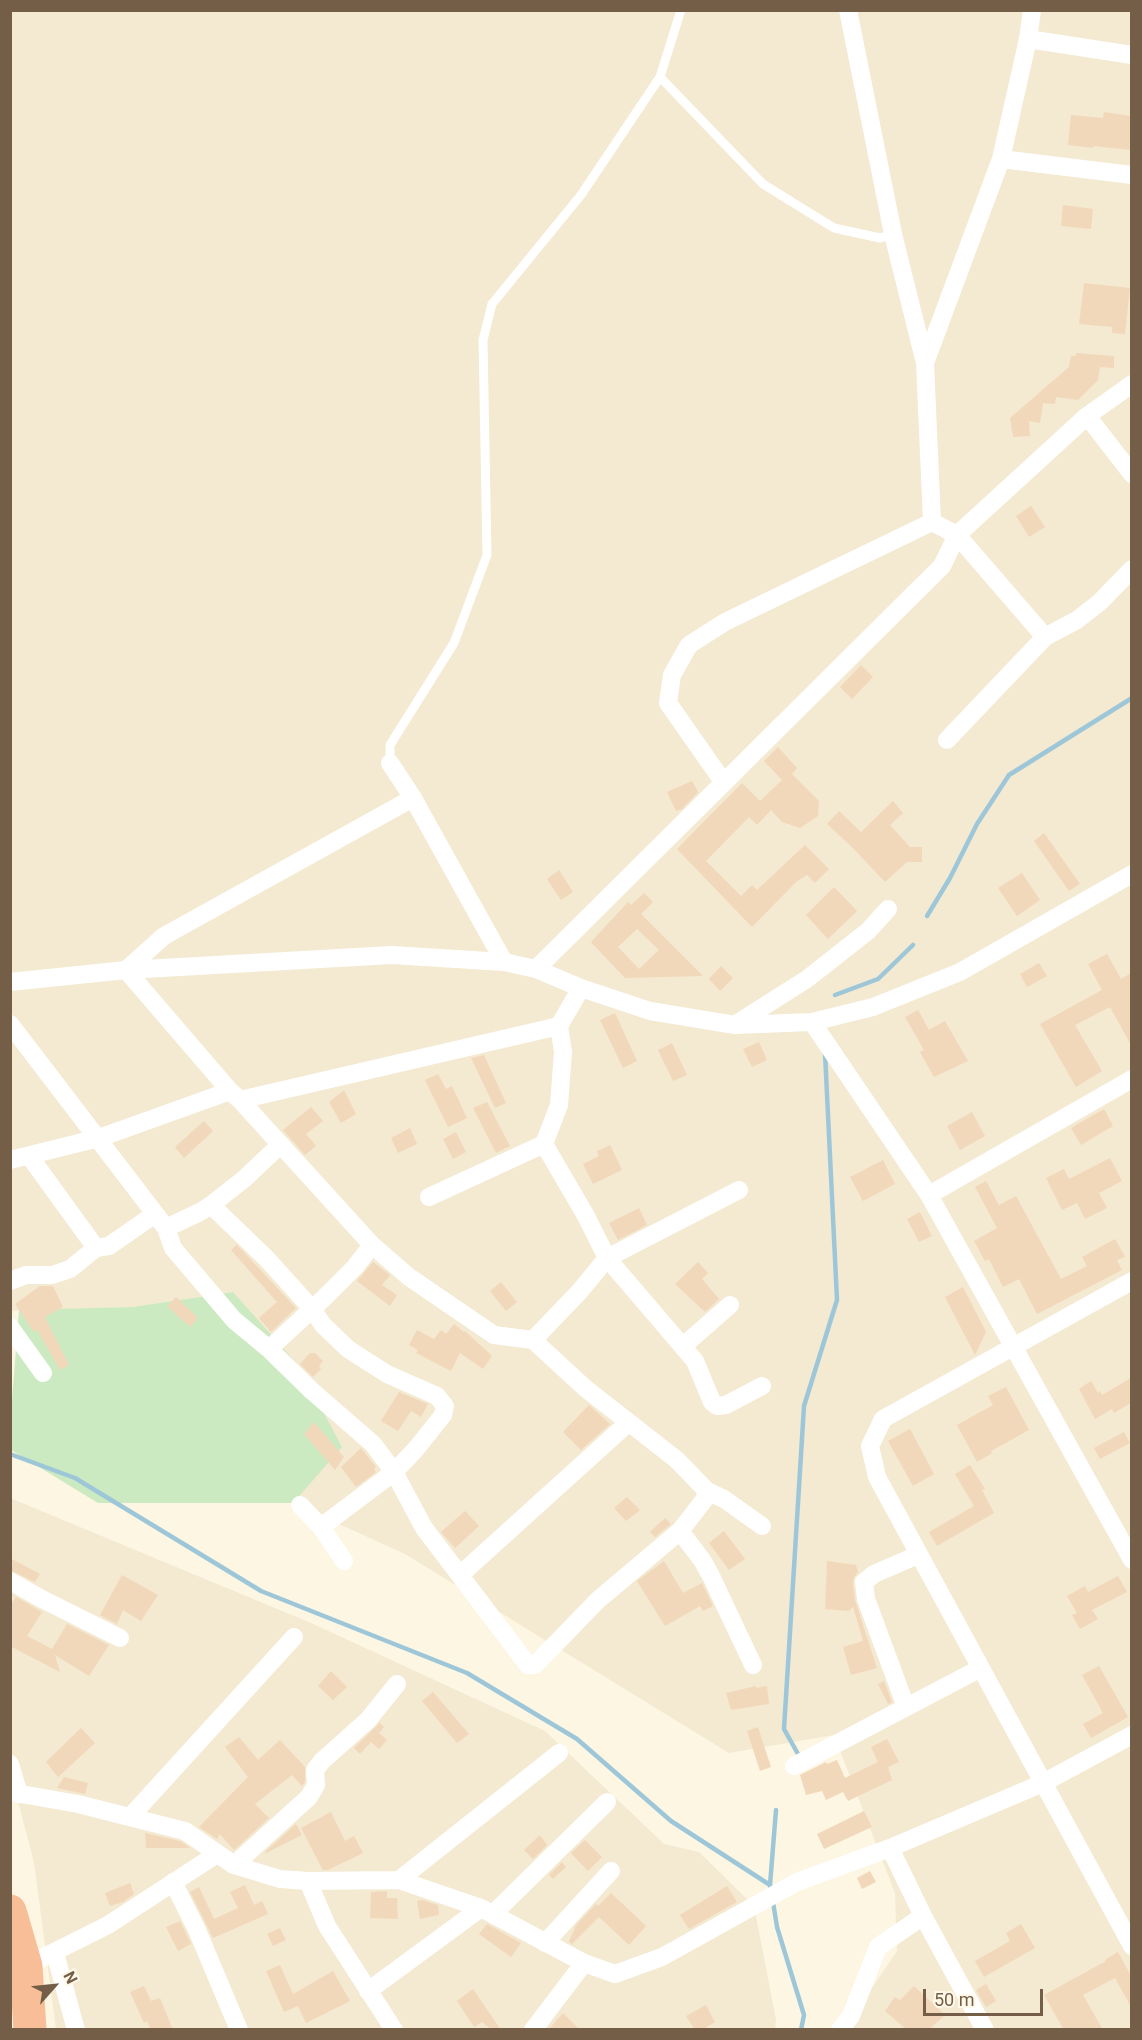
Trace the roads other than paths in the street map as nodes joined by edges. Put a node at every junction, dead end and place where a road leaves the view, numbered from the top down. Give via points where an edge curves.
1 (681, 10) edge
2 (848, 10) edge
3 (1032, 10) edge
4 (1028, 39) junction
5 (1131, 55) edge
6 (660, 77) junction
7 (1001, 159) junction
8 (1131, 175) edge
9 (893, 234) junction
10 (925, 363) junction
11 (1131, 384) edge
12 (1088, 416) junction
13 (1131, 474) edge
14 (932, 522) junction
15 (957, 535) junction
16 (1131, 569) edge
17 (1046, 637) junction
18 (946, 740) dead end
19 (390, 763) joint
20 (724, 783) junction
21 (413, 798) junction
22 (1131, 874) edge
23 (888, 909) dead end
24 (504, 962) junction
25 (536, 969) junction
26 (126, 970) junction
27 (10, 982) edge
28 (581, 988) junction
29 (812, 1022) junction
30 (10, 1024) edge
31 (735, 1025) junction
32 (559, 1026) junction
33 (1131, 1079) edge
34 (235, 1096) junction
35 (99, 1138) junction
36 (544, 1144) junction
37 (280, 1145) junction
38 (30, 1157) junction
39 (10, 1160) edge
40 (739, 1190) dead end
41 (929, 1196) junction
42 (429, 1197) dead end
43 (211, 1205) junction
44 (160, 1221) junction
45 (372, 1245) junction
46 (96, 1248) junction
47 (607, 1258) junction
48 (10, 1281) edge
49 (1131, 1281) edge
50 (730, 1305) dead end
51 (312, 1310) junction
52 (10, 1327) edge
53 (533, 1340) junction
54 (683, 1347) junction
55 (1013, 1347) junction
56 (269, 1349) junction
57 (43, 1373) dead end
58 (762, 1386) dead end
59 (628, 1423) junction
60 (394, 1472) junction
61 (707, 1491) junction
62 (300, 1505) dead end
63 (762, 1526) dead end
64 (321, 1527) junction
65 (680, 1531) junction
66 (918, 1555) junction
67 (1131, 1560) edge
68 (344, 1561) dead end
69 (460, 1575) junction
70 (10, 1581) edge
71 (294, 1637) dead end
72 (120, 1638) dead end
73 (753, 1665) dead end
74 (981, 1668) junction
75 (397, 1684) dead end
76 (906, 1707) junction
77 (1131, 1735) edge
78 (559, 1754) dead end
79 (10, 1764) edge
80 (794, 1766) dead end
81 (1043, 1783) junction
82 (15, 1793) edge
83 (607, 1802) dead end
84 (130, 1817) junction
85 (890, 1848) junction
86 (217, 1854) junction
87 (234, 1865) junction
88 (611, 1871) dead end
89 (399, 1880) junction
90 (308, 1881) junction
91 (173, 1882) junction
92 (10, 1911) edge
93 (487, 1911) junction
94 (922, 1916) junction
95 (545, 1943) junction
96 (1131, 1946) edge
97 (584, 1963) junction
98 (30, 1965) edge
99 (368, 1990) junction
100 (30, 2030) edge
101 (76, 2030) edge
102 (239, 2030) edge
103 (394, 2030) edge
104 (533, 2030) edge
105 (840, 2030) edge
106 (985, 2030) edge

1 - 6 lane
2 - 9 street
3 - 4 street
4 - 5 street
4 - 7 street
6 - 9 lane via 763,184 834,228 880,238
6 - 19 lane via 581,195 492,304 483,340 487,555 454,643 390,745
7 - 8 street
7 - 10 street
9 - 10 street
10 - 14 street
11 - 12 street
12 - 13 street
12 - 15 street
14 - 15 street
14 - 20 street via 725,622 689,645 672,675 668,703
15 - 17 street
15 - 20 street via 942,566
16 - 17 street via 1100,602
17 - 18 street
19 - 21 street
20 - 25 street
21 - 24 street
21 - 26 street via 164,936
22 - 29 street via 960,972 873,1007
23 - 31 street via 868,931 807,979
24 - 25 street
24 - 26 street via 392,955
25 - 28 street
26 - 27 street
26 - 34 street
28 - 31 street via 650,1011
28 - 32 street
29 - 31 street
29 - 41 street
30 - 35 street
32 - 34 street
32 - 36 street via 563,1052 559,1105
33 - 41 street
34 - 35 street
34 - 37 street
35 - 38 street
35 - 44 street
36 - 42 street
36 - 47 street
37 - 43 street
37 - 45 street
38 - 39 street
38 - 46 street
40 - 47 street
41 - 55 street
43 - 44 street via 200,1212
43 - 51 street
44 - 46 street via 109,1246
44 - 56 street via 173,1248 234,1320
45 - 51 street
45 - 53 street via 409,1277 494,1335
46 - 48 street via 70,1269
47 - 53 street
47 - 54 street
49 - 55 street
50 - 54 street
51 - 56 street
51 - 60 street via 348,1349 387,1374 437,1396 445,1406 443,1415
52 - 57 street
53 - 59 street
54 - 58 street via 695,1361 717,1406 726,1406
55 - 66 street via 883,1419 870,1446 877,1477
55 - 67 street
56 - 60 street via 373,1444
59 - 61 street via 677,1460
59 - 69 street
60 - 64 street
60 - 69 street via 424,1528
61 - 63 street
61 - 65 street
62 - 64 street
64 - 68 street
65 - 69 street via 598,1600 535,1665 528,1665
65 - 73 street via 707,1568
66 - 74 street
66 - 76 street via 864,1582 866,1599
70 - 72 street
71 - 84 street
74 - 76 street
74 - 81 street
75 - 87 street via 368,1720 322,1761 315,1770 316,1785 309,1797
76 - 80 street
77 - 81 street
78 - 89 street
79 - 82 street
81 - 85 street
81 - 96 street
82 - 84 street via 78,1803
83 - 93 street
84 - 86 street via 185,1831
85 - 94 street
85 - 97 street via 797,1882 662,1958 615,1974
86 - 87 street
86 - 91 street
87 - 90 street via 280,1879
88 - 95 street
89 - 90 street
89 - 93 street
90 - 99 street via 327,1926
91 - 98 street via 108,1925
91 - 102 street
92 - 98 highway
93 - 95 street
93 - 99 street
94 - 105 street via 878,1947 850,2016
94 - 106 street
95 - 97 street
97 - 104 street
98 - 100 highway
98 - 101 street
99 - 103 street

